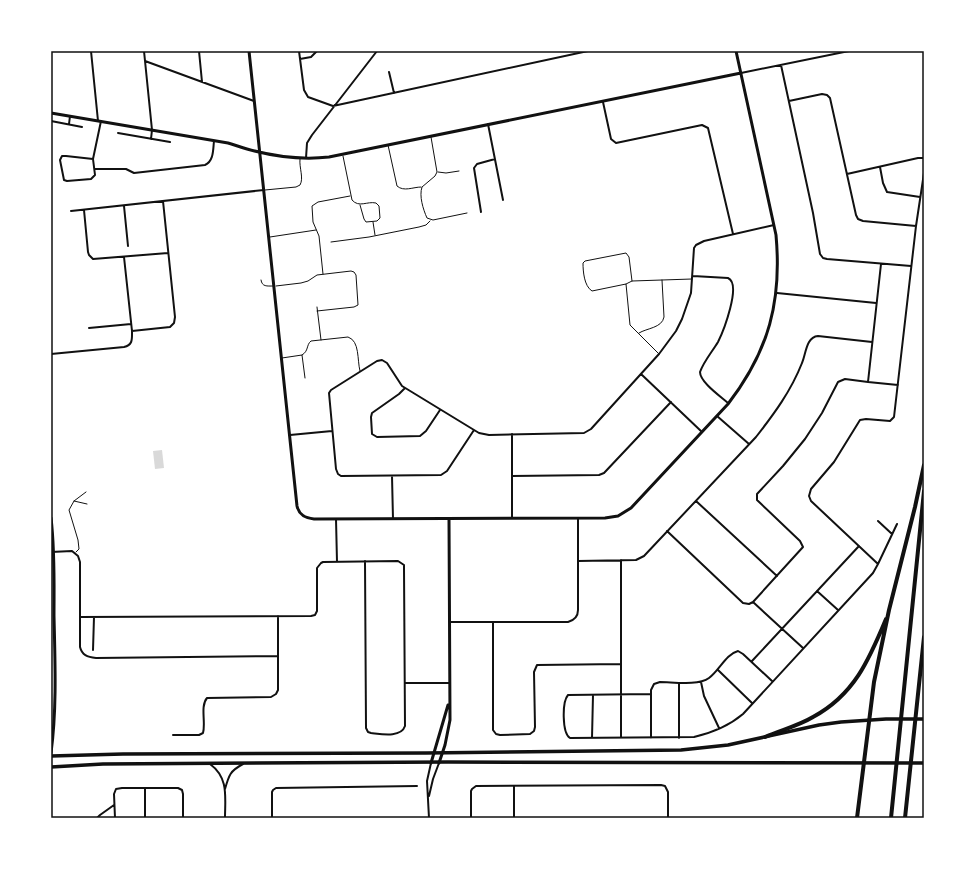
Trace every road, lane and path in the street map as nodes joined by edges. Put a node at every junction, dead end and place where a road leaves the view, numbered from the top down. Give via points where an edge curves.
1 (91, 51) edge
2 (144, 51) edge
3 (199, 51) edge
4 (249, 51) edge
5 (299, 51) edge
6 (317, 51) edge
7 (377, 51) edge
8 (588, 51) edge
9 (736, 51) edge
10 (832, 51) edge
11 (849, 51) edge
12 (832, 54) junction
13 (145, 60) junction
14 (300, 60) junction
15 (781, 65) junction
16 (389, 72) dead end
17 (741, 73) junction
18 (202, 82) junction
19 (394, 93) junction
20 (254, 101) junction
21 (789, 101) junction
22 (603, 102) junction
23 (334, 106) junction
24 (51, 113) edge
25 (70, 116) junction
26 (51, 121) edge
27 (99, 121) junction
28 (69, 124) junction
29 (488, 124) junction
30 (82, 126) dead end
31 (152, 130) junction
32 (118, 132) dead end
33 (430, 136) junction
34 (151, 139) junction
35 (214, 141) junction
36 (170, 142) dead end
37 (388, 144) junction
38 (260, 152) junction
39 (342, 154) junction
40 (300, 158) junction
41 (306, 158) junction
42 (924, 158) edge
43 (93, 159) junction
44 (495, 159) junction
45 (880, 167) junction
46 (94, 169) junction
47 (459, 171) dead end
48 (437, 172) junction
49 (924, 173) edge
50 (847, 174) junction
51 (422, 187) junction
52 (264, 190) junction
53 (351, 196) junction
54 (920, 197) junction
55 (503, 200) dead end
56 (163, 201) junction
57 (360, 205) junction
58 (124, 206) junction
59 (84, 210) junction
60 (71, 211) dead end
61 (481, 212) dead end
62 (467, 213) dead end
63 (430, 220) junction
64 (372, 221) junction
65 (774, 225) junction
66 (916, 226) junction
67 (316, 230) junction
68 (733, 234) junction
69 (375, 236) junction
70 (269, 237) junction
71 (331, 242) dead end
72 (128, 246) dead end
73 (168, 253) junction
74 (124, 257) junction
75 (881, 264) junction
76 (911, 266) junction
77 (323, 274) junction
78 (693, 277) junction
79 (261, 280) dead end
80 (662, 280) junction
81 (632, 281) junction
82 (626, 284) junction
83 (274, 286) junction
84 (777, 293) junction
85 (876, 303) junction
86 (317, 307) dead end
87 (317, 311) junction
88 (131, 324) junction
89 (89, 328) dead end
90 (132, 331) junction
91 (638, 333) junction
92 (321, 340) junction
93 (872, 342) junction
94 (51, 354) edge
95 (659, 354) junction
96 (302, 355) junction
97 (282, 358) junction
98 (360, 372) junction
99 (641, 374) junction
100 (306, 378) dead end
101 (868, 382) junction
102 (898, 385) junction
103 (405, 388) junction
104 (671, 402) junction
105 (728, 404) junction
106 (440, 410) junction
107 (717, 416) junction
108 (474, 430) junction
109 (332, 431) junction
110 (702, 432) junction
111 (512, 434) junction
112 (290, 435) junction
113 (749, 444) junction
114 (924, 465) edge
115 (392, 476) junction
116 (512, 476) junction
117 (924, 491) edge
118 (86, 492) dead end
119 (74, 501) junction
120 (696, 501) junction
121 (87, 504) dead end
122 (51, 518) edge
123 (512, 518) junction
124 (578, 518) junction
125 (336, 519) junction
126 (393, 519) junction
127 (449, 519) junction
128 (878, 521) dead end
129 (897, 524) dead end
130 (667, 531) junction
131 (892, 535) junction
132 (859, 546) junction
133 (52, 552) edge
134 (75, 552) junction
135 (621, 560) junction
136 (578, 561) junction
137 (337, 562) junction
138 (365, 562) junction
139 (878, 564) junction
140 (777, 576) junction
141 (817, 591) junction
142 (753, 602) junction
143 (838, 610) junction
144 (889, 610) junction
145 (278, 616) junction
146 (80, 617) junction
147 (94, 617) junction
148 (449, 622) junction
149 (493, 622) junction
150 (783, 629) junction
151 (924, 637) edge
152 (803, 648) junction
153 (94, 650) dead end
154 (278, 656) junction
155 (752, 661) junction
156 (621, 664) junction
157 (718, 670) junction
158 (772, 681) junction
159 (679, 682) junction
160 (701, 682) junction
161 (405, 683) junction
162 (450, 683) junction
163 (592, 694) junction
164 (621, 694) junction
165 (651, 694) junction
166 (450, 702) junction
167 (752, 703) junction
168 (869, 719) junction
169 (924, 719) edge
170 (719, 728) junction
171 (173, 735) dead end
172 (592, 738) junction
173 (621, 738) junction
174 (651, 738) junction
175 (680, 738) junction
176 (765, 738) junction
177 (434, 753) junction
178 (443, 753) junction
179 (51, 754) edge
180 (431, 763) junction
181 (439, 763) junction
182 (864, 763) junction
183 (924, 763) edge
184 (210, 764) junction
185 (243, 764) junction
186 (51, 767) edge
187 (417, 786) dead end
188 (514, 786) junction
189 (145, 788) junction
190 (225, 790) junction
191 (429, 799) junction
192 (114, 805) junction
193 (97, 818) edge
194 (114, 818) edge
195 (145, 818) edge
196 (183, 818) edge
197 (225, 818) edge
198 (272, 818) edge
199 (429, 818) edge
200 (471, 818) edge
201 (514, 818) edge
202 (668, 818) edge
203 (857, 818) edge
204 (891, 818) edge
205 (905, 818) edge

1 - 27 street
2 - 13 street
3 - 18 street
4 - 20 street
5 - 14 street
6 - 14 street via 311,57
7 - 23 street
8 - 19 street
9 - 17 street
10 - 12 street
11 - 12 street
12 - 15 street
13 - 18 street
13 - 31 street
14 - 23 street via 305,94
15 - 17 street
15 - 21 street
16 - 19 street
17 - 22 street
17 - 65 street
18 - 20 street
19 - 23 street
20 - 38 street
21 - 50 street via 822,94 829,97
21 - 75 street via 820,254 827,259
22 - 29 street
22 - 68 street via 611,139 616,143 702,125 708,128
23 - 41 street via 309,139
24 - 25 street
25 - 27 street
25 - 28 street
26 - 28 street
27 - 31 street
27 - 43 street
28 - 30 street
29 - 33 street
29 - 44 street
31 - 34 street
31 - 35 street
32 - 34 street
33 - 37 street
33 - 48 lane
34 - 36 street
35 - 38 street
35 - 46 street via 210,162 205,165 134,173 126,169
37 - 39 street
37 - 51 lane via 397,186 404,189
38 - 40 street
38 - 52 street
39 - 41 street
39 - 53 lane
40 - 41 street
40 - 52 lane via 300,185 296,188
42 - 45 street
43 - 46 street
43 - 46 street via 62,156 60,160 63,177 67,181 91,178 95,174
44 - 55 street
44 - 61 street via 477,164 474,168
45 - 50 street
45 - 54 street via 887,192
47 - 48 lane
48 - 51 lane
49 - 54 street
50 - 66 street via 858,219
51 - 63 lane via 421,196 427,218
52 - 56 street
52 - 70 street
53 - 57 lane via 354,202
53 - 67 lane via 313,204 312,218
54 - 66 street
56 - 58 street
56 - 73 street
57 - 64 lane via 365,221
57 - 64 lane via 372,202 378,205 380,217 377,221
58 - 59 street
58 - 72 street
59 - 60 street
59 - 74 street via 90,258
62 - 63 lane
63 - 69 lane via 424,226
64 - 69 lane
65 - 68 street
65 - 84 street via 778,258
66 - 76 street
67 - 70 lane
67 - 77 lane via 319,236
68 - 78 street via 696,245
69 - 71 lane
70 - 83 street
73 - 74 street
73 - 90 street via 174,323 170,327
74 - 88 street
75 - 76 street
75 - 85 street
76 - 102 street
77 - 83 lane via 301,283
77 - 87 lane via 354,272 358,305
78 - 80 lane
78 - 95 street via 689,301 682,319 669,343
78 - 105 street via 728,278 733,283 724,328 700,372 703,381
79 - 83 lane via 265,286
80 - 81 lane
80 - 91 lane via 663,322 659,326
81 - 82 lane
81 - 82 lane via 629,257 626,253 583,263 586,284 592,290
82 - 91 lane via 629,323
83 - 97 street
84 - 85 street
84 - 105 street via 762,349
85 - 93 street
86 - 87 lane
87 - 92 lane
88 - 89 street
88 - 90 street
90 - 94 street via 132,342 127,346
91 - 95 lane
92 - 96 lane via 310,342 307,351
92 - 98 lane via 346,337 353,339
93 - 101 street
93 - 113 street via 818,336 812,339 788,392 773,416
95 - 99 street
96 - 97 lane
96 - 100 lane
97 - 112 street
98 - 103 street via 382,360 387,362 397,380
98 - 109 street via 329,393
99 - 104 street
99 - 111 street via 591,429 584,433
101 - 102 street
101 - 140 street via 845,379 838,382 822,413 802,442 757,494 758,502 803,546
102 - 132 street via 892,420 860,420 834,462 809,493 811,501
103 - 106 street
103 - 106 street via 372,413 374,436 420,436
104 - 110 street
104 - 116 street via 604,473
105 - 107 street
106 - 108 street
107 - 110 street
107 - 113 street
108 - 111 street via 489,435
108 - 115 street via 444,474
109 - 112 street
109 - 115 street via 338,475
110 - 124 street via 627,512 612,517
111 - 116 street
112 - 125 street via 299,511 309,518
113 - 120 street
114 - 144 highway
115 - 126 street
116 - 123 street
117 - 204 highway
118 - 119 lane
119 - 121 lane
119 - 134 lane via 69,513 79,549
120 - 130 street
120 - 140 street
122 - 133 street
123 - 124 street
123 - 127 street
124 - 136 street
125 - 126 street
125 - 137 street
126 - 127 street
127 - 148 street
128 - 131 street
129 - 131 street
130 - 135 street via 641,558
130 - 142 street via 743,603
131 - 139 street
132 - 139 street
132 - 141 street
133 - 134 street
133 - 179 street via 55,686
134 - 146 street via 80,562
135 - 136 street
135 - 156 street
136 - 149 street via 578,612 573,620
137 - 138 street
137 - 145 street via 322,562 318,566 315,615
138 - 161 street via 398,561 404,568
138 - 161 street via 368,732 397,734 403,731
139 - 143 street via 873,573
140 - 142 street
141 - 143 street
141 - 150 street
142 - 150 street
143 - 152 street
144 - 168 highway
144 - 176 highway via 870,657 841,697 815,716
145 - 147 street
145 - 154 street
146 - 147 street
146 - 154 street via 80,649 91,658
147 - 153 street
148 - 149 street
148 - 162 street
149 - 156 street via 494,733 528,734 534,731 535,666
150 - 152 street
150 - 155 street
151 - 205 highway
152 - 158 street
154 - 171 street via 278,690 275,696 207,698 204,703 203,733
155 - 157 street via 737,652
155 - 158 street
156 - 164 street
157 - 160 street
157 - 167 street
158 - 167 street
159 - 160 street
159 - 165 street via 654,684 651,687
159 - 175 street
160 - 170 street via 704,696
161 - 162 street
162 - 166 street
163 - 164 street
163 - 172 street
163 - 172 street via 573,694 566,697 564,702 566,735 570,738
164 - 165 street
164 - 173 street
165 - 174 street
166 - 177 street
166 - 178 street
167 - 170 street via 739,717
168 - 169 main road
168 - 176 main road via 819,725
168 - 182 highway
170 - 175 street via 699,736
172 - 173 street
173 - 174 street
174 - 175 street
176 - 178 main road via 681,750
177 - 178 main road
177 - 179 main road
177 - 180 street
178 - 181 street
180 - 181 main road
180 - 185 main road
180 - 191 street via 427,779
181 - 182 main road
181 - 191 street
182 - 183 main road
182 - 203 highway
184 - 185 main road
184 - 186 main road via 103,764
184 - 190 street via 220,772
185 - 190 street via 229,775
187 - 198 street via 276,788 272,792
188 - 200 street via 473,787
188 - 201 street
188 - 202 street via 664,786 668,792
189 - 192 street via 116,789
189 - 195 street
189 - 196 street via 182,790
190 - 197 street
191 - 199 street
192 - 193 street
192 - 194 street

